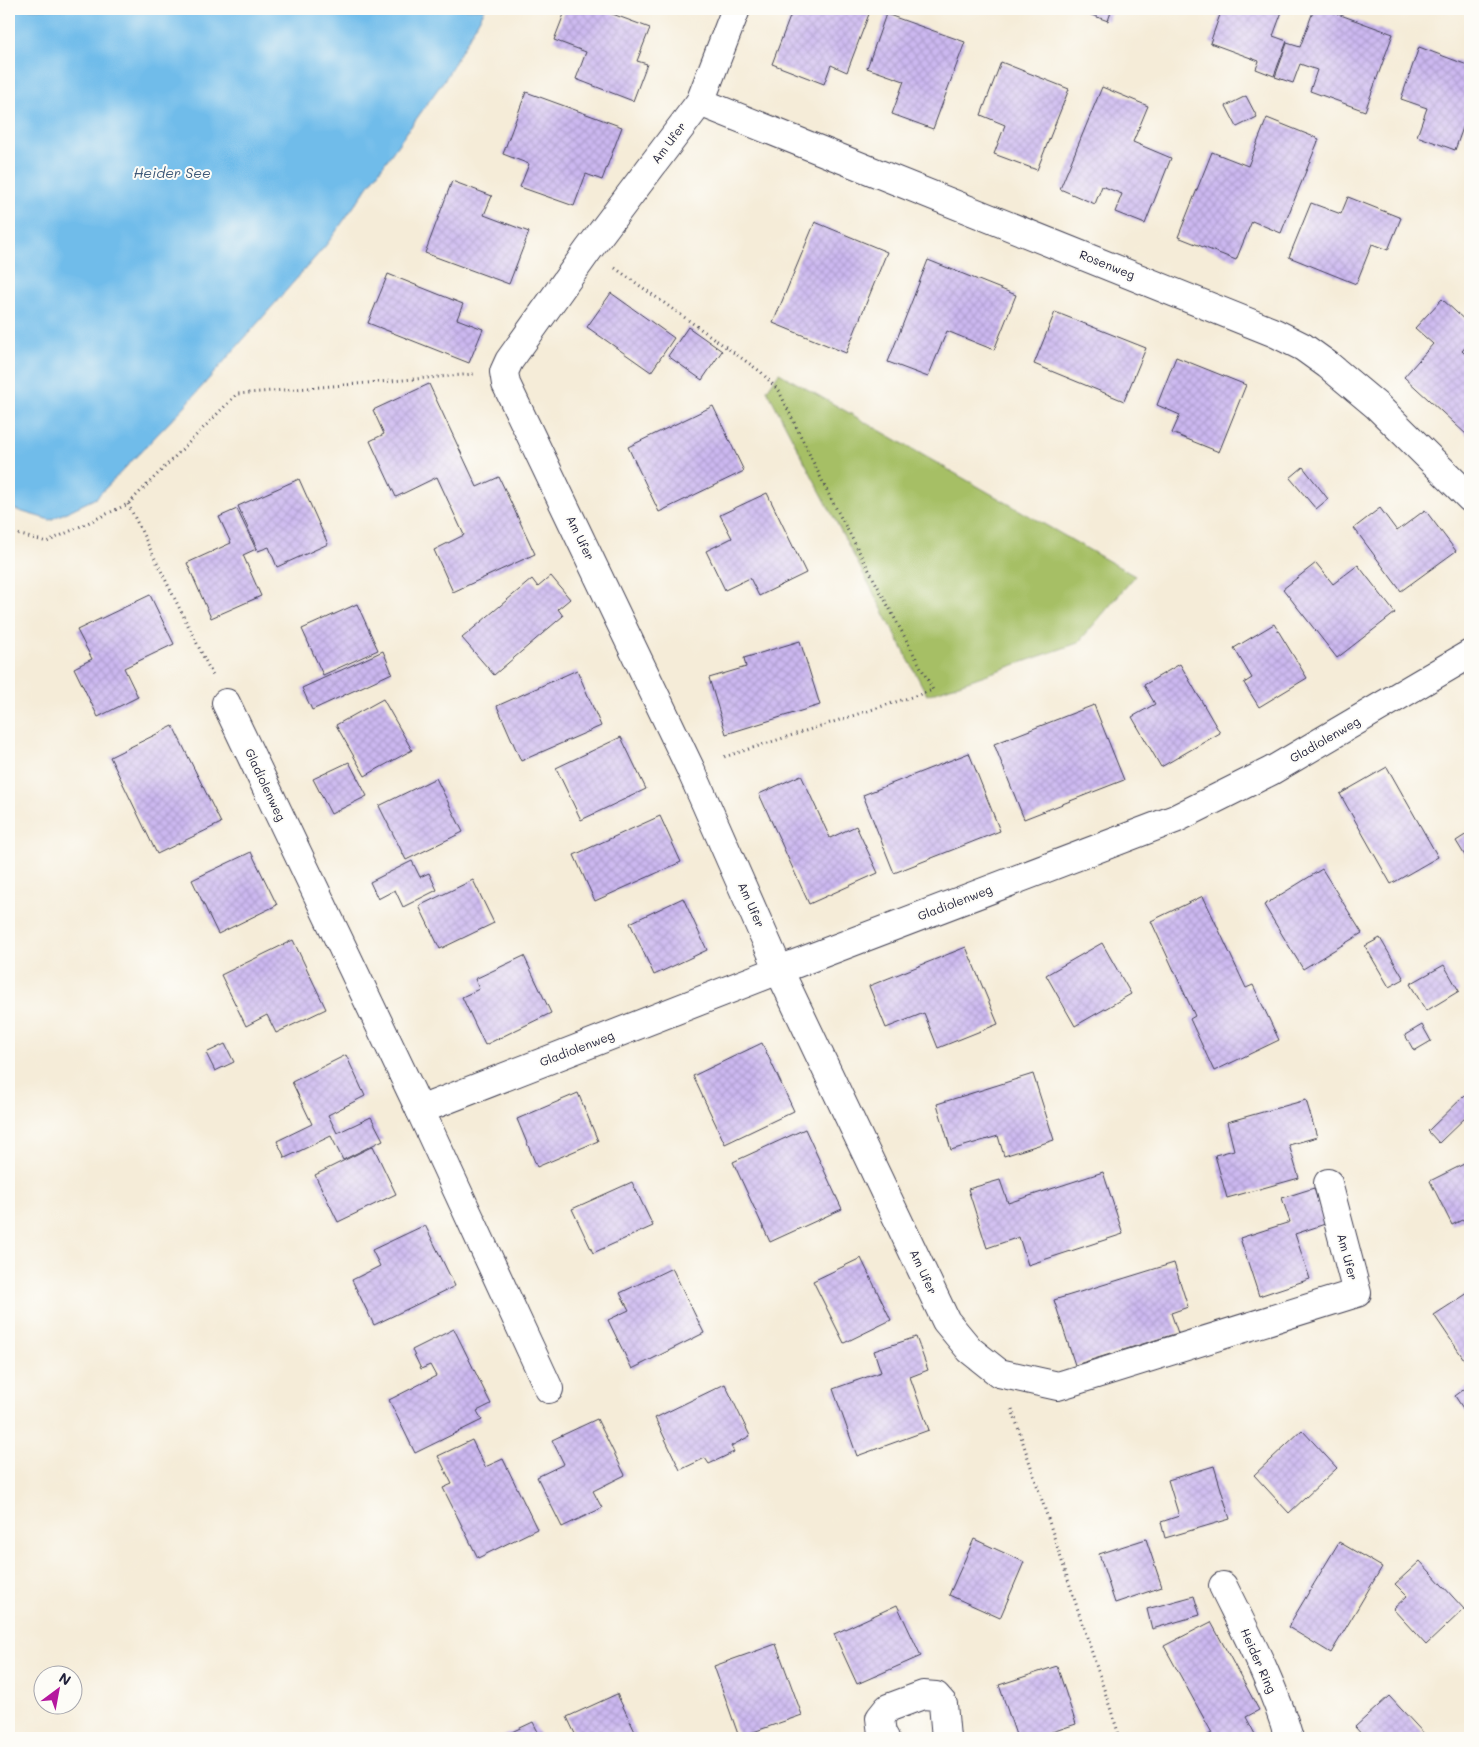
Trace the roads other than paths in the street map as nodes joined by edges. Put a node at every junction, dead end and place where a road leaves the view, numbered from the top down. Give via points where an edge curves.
1 (736, 9) edge
2 (700, 102) junction
3 (1470, 498) edge
4 (1470, 654) edge
5 (226, 703) road end
6 (779, 970) junction
7 (420, 1110) junction
8 (1328, 1183) dead end
9 (549, 1389) dead end
10 (1223, 1586) dead end
11 (885, 1738) edge
12 (946, 1738) edge
13 (1290, 1738) edge

1 - 2 street, Am Ufer
2 - 3 street, Rosenweg via 1276,333 1303,347 1377,406
2 - 6 street, Am Ufer via 588,249 504,372 506,384 690,768
4 - 6 street, Gladiolenweg via 1271,771 1175,819
5 - 7 street, Gladiolenweg
6 - 7 street, Gladiolenweg
6 - 8 street, Am Ufer via 946,1320 970,1350 999,1373 1058,1386 1357,1293
7 - 9 street, Gladiolenweg
10 - 13 street, Heider Ring via 1254,1649
11 - 12 street via 880,1718 888,1708 923,1695 936,1696 943,1704

